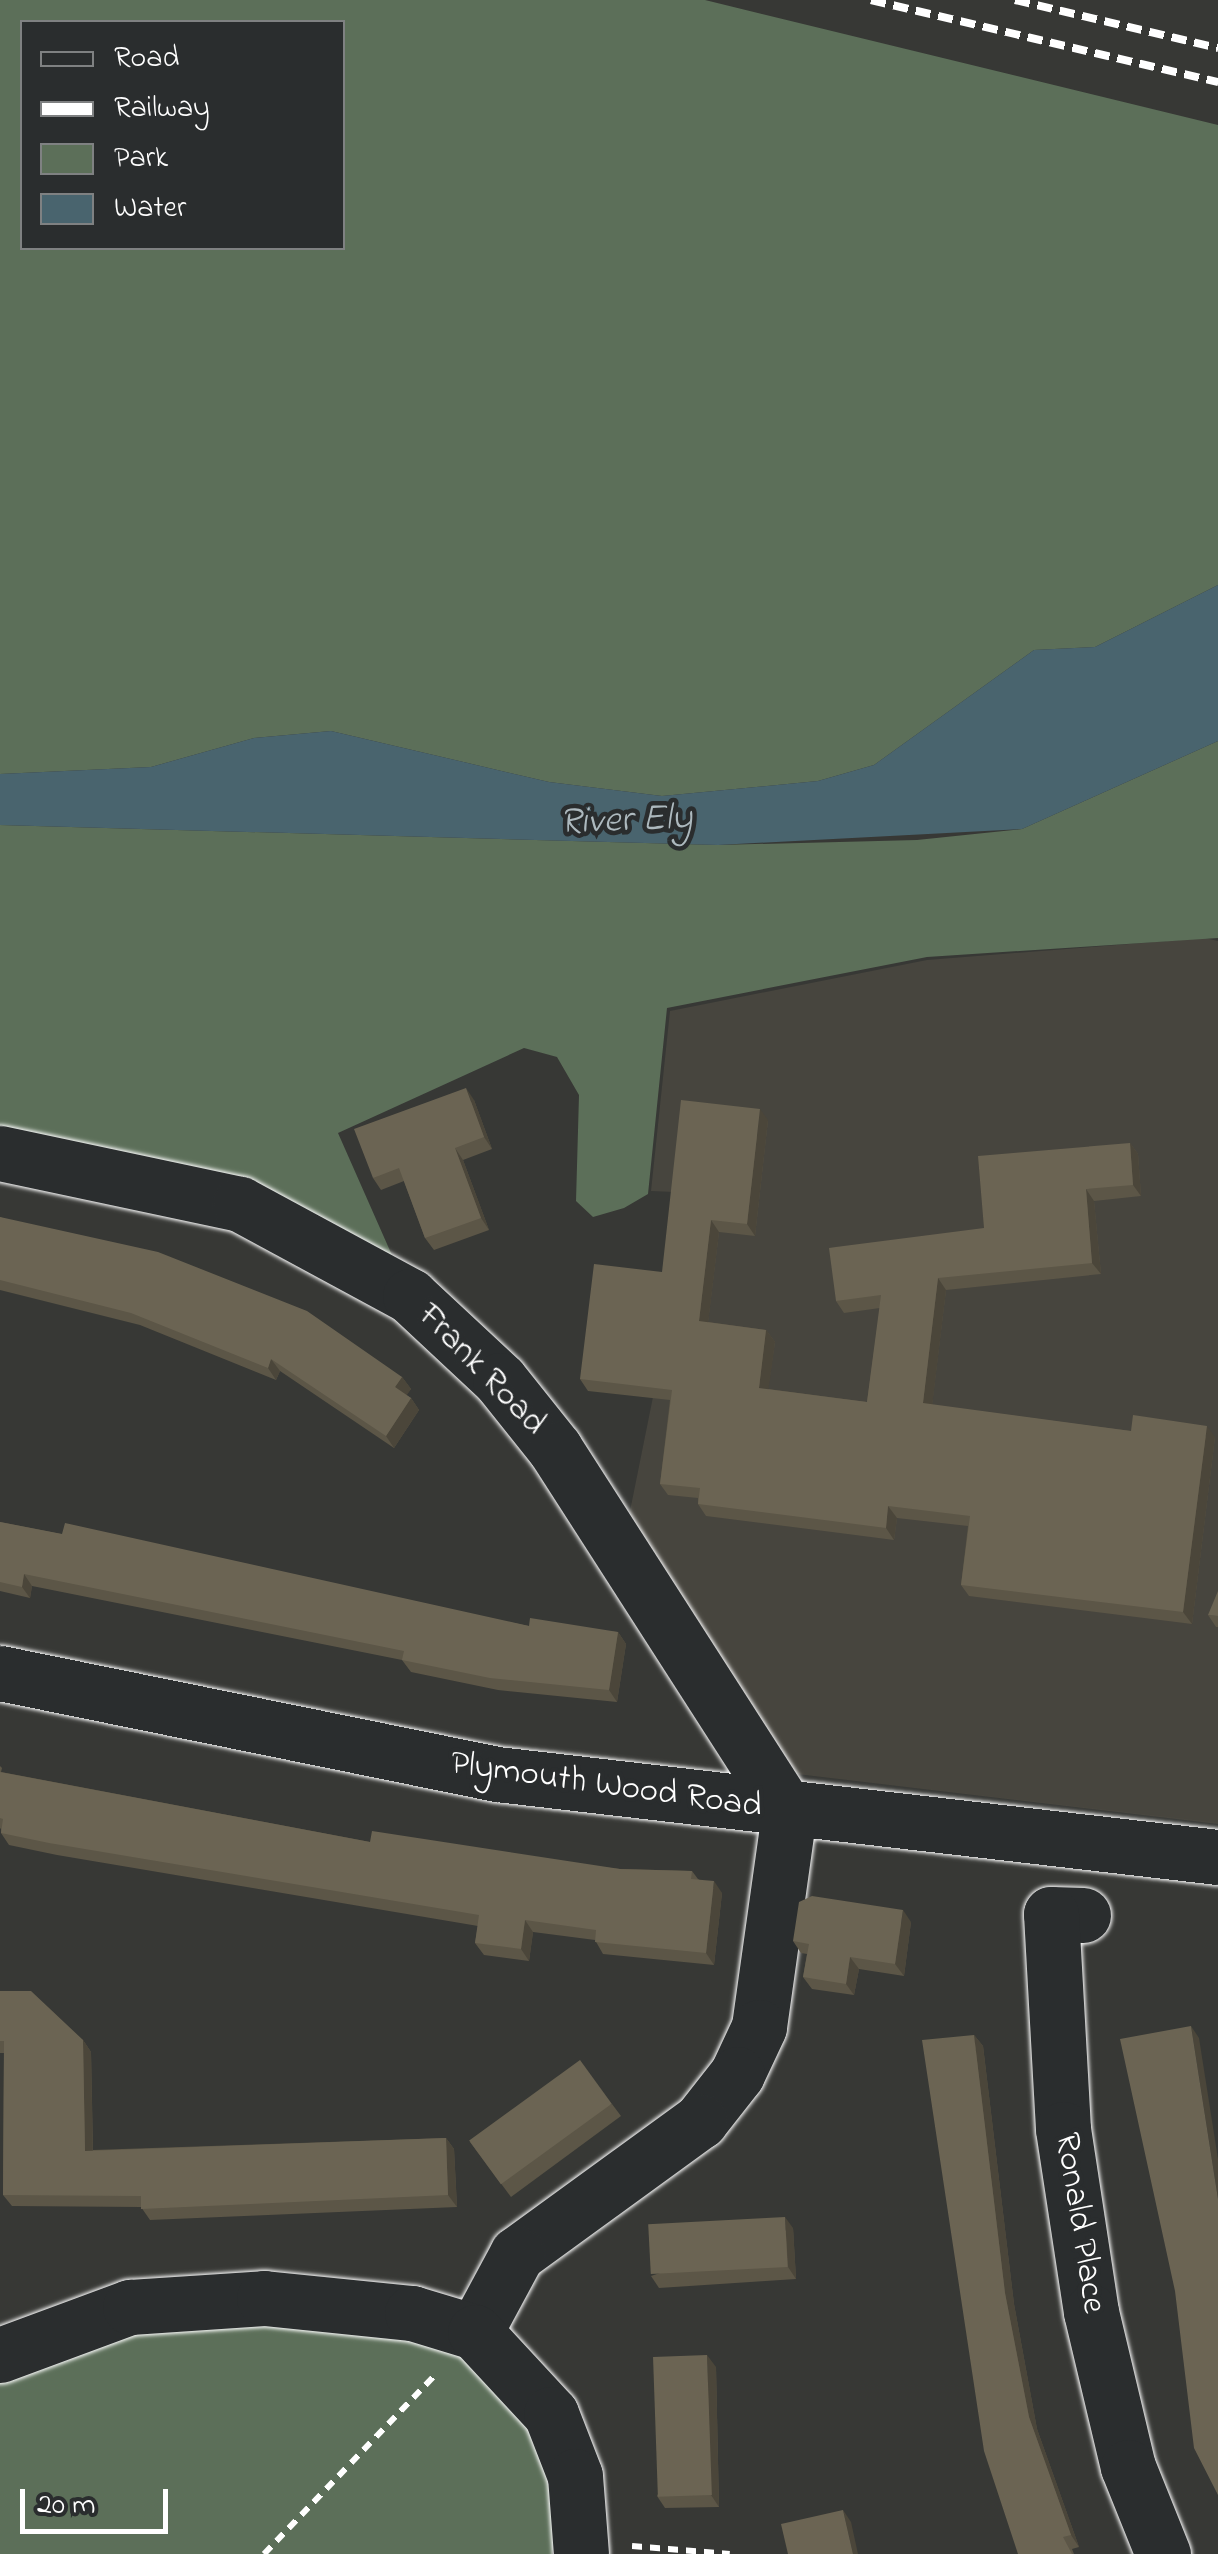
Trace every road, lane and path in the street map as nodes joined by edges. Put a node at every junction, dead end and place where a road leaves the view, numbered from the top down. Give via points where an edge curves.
1 (0, 1153) edge
2 (0, 1673) edge
3 (789, 1812) junction
4 (1218, 1857) edge
5 (1083, 1915) dead end
6 (476, 2332) junction
7 (0, 2355) edge
8 (582, 2548) edge
9 (264, 2554) edge
10 (730, 2554) edge
11 (1163, 2554) edge

1 - 3 street, Frank Road via 240,1204 410,1296 500,1380 555,1449
2 - 3 street, Plymouth Wood Road via 497,1774
3 - 4 street, Plymouth Wood Road
3 - 6 street via 759,2027 737,2074 700,2121 518,2254
5 - 11 street, Ronald Place via 1051,1914 1063,2129 1091,2312 1128,2466
6 - 7 street via 412,2312 264,2298 130,2307
6 - 8 street via 552,2414 575,2476
6 - 9 path
8 - 10 path

